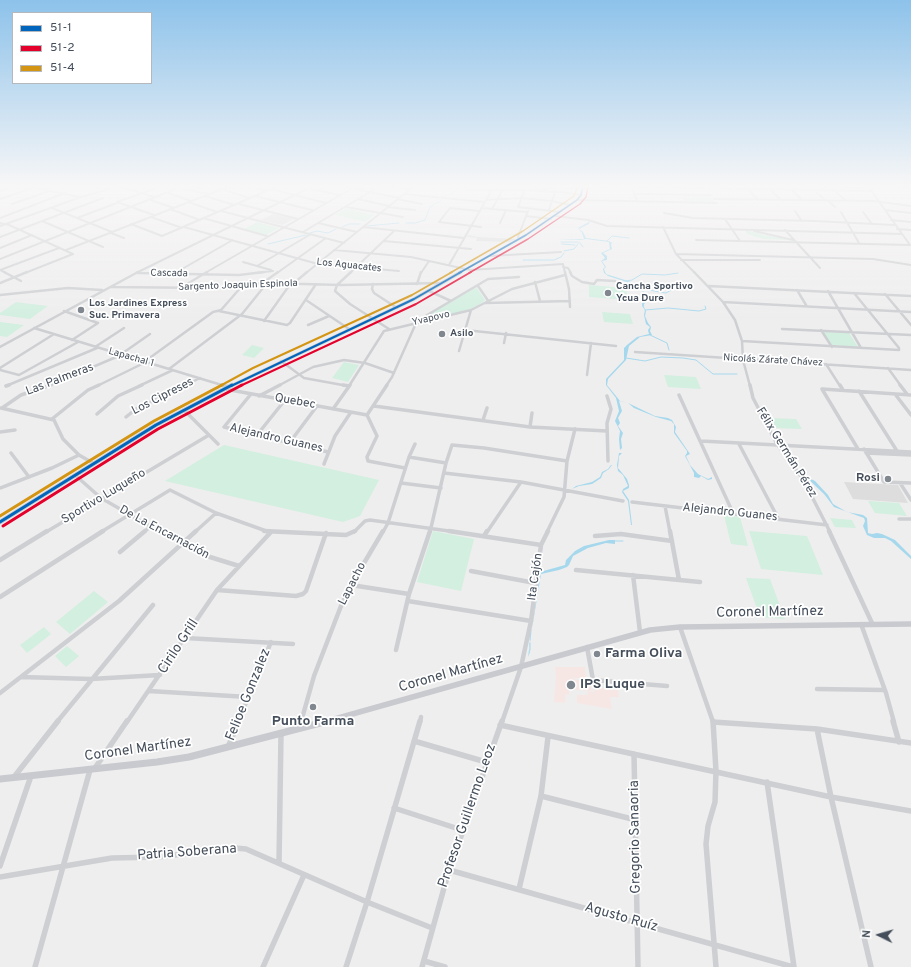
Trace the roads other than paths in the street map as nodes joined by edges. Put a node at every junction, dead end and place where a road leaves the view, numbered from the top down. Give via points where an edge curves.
1 (16, 231) edge
2 (22, 231) edge
3 (149, 231) edge
4 (173, 231) edge
5 (198, 231) edge
6 (221, 231) edge
7 (247, 231) edge
8 (276, 231) edge
9 (300, 231) edge
10 (352, 231) edge
11 (394, 231) edge
12 (395, 231) edge
13 (468, 231) edge
14 (520, 231) edge
15 (532, 231) edge
16 (665, 231) edge
17 (733, 231) edge
18 (756, 231) edge
19 (786, 231) edge
20 (823, 231) edge
21 (899, 231) edge
22 (68, 232) joint
23 (111, 232) joint
24 (303, 232) joint
25 (356, 232) joint
26 (852, 232) junction
27 (311, 234) junction
28 (902, 234) junction
29 (32, 235) junction
30 (213, 235) junction
31 (267, 236) junction
32 (0, 237) edge
33 (124, 238) dead end
34 (326, 238) junction
35 (464, 238) junction
36 (519, 239) junction
37 (906, 239) junction
38 (384, 240) junction
39 (696, 240) dead end
40 (911, 240) edge
41 (45, 241) junction
42 (89, 241) junction
43 (231, 241) junction
44 (740, 241) junction
45 (795, 241) junction
46 (344, 243) junction
47 (858, 243) junction
48 (250, 246) junction
49 (103, 247) dead end
50 (458, 247) junction
51 (0, 248) edge
52 (59, 248) junction
53 (471, 249) dead end
54 (66, 250) junction
55 (334, 250) junction
56 (561, 252) dead end
57 (278, 254) junction
58 (369, 254) junction
59 (676, 254) junction
60 (756, 255) junction
61 (490, 256) junction
62 (810, 256) junction
63 (0, 259) edge
64 (297, 259) junction
65 (681, 260) junction
66 (429, 261) junction
67 (243, 262) dead end
68 (318, 264) junction
69 (449, 265) junction
70 (911, 265) edge
71 (257, 266) junction
72 (563, 267) junction
73 (354, 268) junction
74 (820, 268) dead end
75 (0, 270) edge
76 (465, 270) junction
77 (273, 271) junction
78 (399, 271) dead end
79 (278, 272) junction
80 (136, 273) junction
81 (174, 274) junction
82 (203, 275) junction
83 (565, 275) junction
84 (519, 277) dead end
85 (14, 278) junction
86 (21, 281) dead end
87 (615, 281) dead end
88 (535, 282) junction
89 (0, 283) edge
90 (265, 283) junction
91 (292, 283) junction
92 (316, 284) junction
93 (373, 284) junction
94 (416, 284) junction
95 (441, 284) junction
96 (242, 285) junction
97 (337, 285) junction
98 (478, 286) junction
99 (709, 286) junction
100 (181, 288) junction
101 (105, 289) junction
102 (797, 290) junction
103 (429, 291) junction
104 (828, 291) junction
105 (854, 293) junction
106 (885, 294) junction
107 (1, 295) edge
108 (911, 296) edge
109 (306, 300) junction
110 (452, 301) junction
111 (570, 301) junction
112 (489, 302) junction
113 (540, 302) junction
114 (723, 302) junction
115 (806, 305) junction
116 (838, 307) junction
117 (397, 308) junction
118 (570, 308) dead end
119 (867, 309) junction
120 (219, 310) junction
121 (470, 310) junction
122 (64, 311) junction
123 (899, 311) junction
124 (911, 312) edge
125 (240, 316) junction
126 (329, 316) junction
127 (373, 318) junction
128 (264, 321) junction
129 (416, 323) junction
130 (308, 325) dead end
131 (911, 325) edge
132 (34, 328) junction
133 (124, 328) dead end
134 (389, 329) junction
135 (782, 329) dead end
136 (349, 330) junction
137 (465, 330) junction
138 (821, 330) junction
139 (850, 332) junction
140 (54, 334) junction
141 (150, 334) dead end
142 (506, 334) junction
143 (888, 334) junction
144 (911, 335) edge
145 (72, 340) junction
146 (742, 341) junction
147 (78, 342) junction
148 (504, 342) dead end
149 (592, 343) junction
150 (616, 346) dead end
151 (0, 347) edge
152 (832, 347) junction
153 (96, 348) junction
154 (861, 348) junction
155 (459, 351) dead end
156 (635, 352) dead end
157 (121, 355) junction
158 (743, 360) junction
159 (281, 361) junction
160 (145, 362) junction
161 (365, 363) junction
162 (826, 364) junction
163 (888, 368) junction
164 (0, 369) edge
165 (171, 370) junction
166 (911, 370) edge
167 (394, 373) junction
168 (299, 374) junction
169 (587, 375) dead end
170 (200, 378) junction
171 (6, 386) dead end
172 (349, 386) junction
173 (229, 387) junction
174 (224, 389) junction
175 (843, 390) junction
176 (859, 392) junction
177 (251, 394) junction
178 (679, 394) dead end
179 (895, 394) junction
180 (909, 395) edge
181 (259, 396) junction
182 (607, 396) dead end
183 (285, 400) junction
184 (317, 406) junction
185 (374, 406) junction
186 (1, 408) edge
187 (487, 408) dead end
188 (333, 409) junction
189 (184, 410) junction
190 (351, 412) junction
191 (532, 413) dead end
192 (96, 414) dead end
193 (367, 415) junction
194 (911, 415) edge
195 (126, 417) dead end
196 (53, 419) junction
197 (483, 420) junction
198 (530, 427) junction
199 (574, 429) junction
200 (15, 430) dead end
201 (607, 431) junction
202 (0, 432) edge
203 (257, 434) junction
204 (209, 435) junction
205 (290, 442) junction
206 (701, 442) junction
207 (218, 444) dead end
208 (415, 444) dead end
209 (739, 444) junction
210 (777, 444) junction
211 (858, 449) junction
212 (865, 451) junction
213 (328, 452) junction
214 (897, 452) junction
215 (911, 452) edge
216 (11, 453) dead end
217 (79, 455) junction
218 (911, 455) edge
219 (409, 457) junction
220 (567, 461) junction
221 (608, 462) dead end
222 (93, 463) junction
223 (446, 463) junction
224 (324, 464) dead end
225 (405, 468) junction
226 (444, 473) junction
227 (75, 475) junction
228 (29, 477) junction
229 (521, 482) junction
230 (401, 483) junction
231 (900, 483) junction
232 (911, 483) edge
233 (0, 488) edge
234 (441, 488) junction
235 (566, 491) junction
236 (101, 498) junction
237 (623, 500) dead end
238 (911, 500) edge
239 (632, 502) dead end
240 (665, 506) junction
241 (216, 513) junction
242 (733, 513) junction
243 (129, 516) junction
244 (778, 518) junction
245 (899, 519) dead end
246 (911, 520) edge
247 (0, 522) edge
248 (388, 523) junction
249 (827, 525) junction
250 (150, 527) junction
251 (431, 528) junction
252 (271, 532) junction
253 (326, 533) junction
254 (484, 536) junction
255 (595, 536) dead end
256 (672, 541) junction
257 (182, 544) junction
258 (541, 545) junction
259 (120, 552) dead end
260 (0, 560) edge
261 (239, 566) junction
262 (576, 570) dead end
263 (471, 571) dead end
264 (633, 576) junction
265 (679, 580) junction
266 (535, 582) junction
267 (700, 582) dead end
268 (350, 585) junction
269 (217, 590) junction
270 (409, 594) junction
271 (0, 597) edge
272 (408, 601) junction
273 (153, 605) dead end
274 (531, 621) junction
275 (872, 623) junction
276 (861, 624) junction
277 (911, 624) edge
278 (680, 627) junction
279 (640, 632) junction
280 (185, 638) junction
281 (271, 642) junction
282 (293, 644) dead end
283 (587, 647) junction
284 (396, 650) dead end
285 (522, 667) junction
286 (160, 675) junction
287 (21, 677) junction
288 (91, 679) junction
289 (667, 686) dead end
290 (817, 689) dead end
291 (884, 690) junction
292 (149, 691) junction
293 (0, 693) edge
294 (248, 697) junction
295 (421, 717) dead end
296 (713, 722) junction
297 (500, 725) junction
298 (299, 729) junction
299 (817, 729) junction
300 (281, 734) junction
301 (548, 737) junction
302 (414, 741) junction
303 (899, 742) junction
304 (911, 744) edge
305 (227, 748) junction
306 (634, 754) junction
307 (486, 762) junction
308 (92, 769) junction
309 (716, 771) junction
310 (31, 775) junction
311 (14, 777) junction
312 (0, 779) edge
313 (767, 782) junction
314 (541, 796) junction
315 (831, 797) junction
316 (394, 808) junction
317 (911, 811) edge
318 (636, 820) junction
319 (462, 830) junction
320 (279, 863) junction
321 (0, 866) edge
322 (64, 866) junction
323 (449, 870) junction
324 (304, 875) junction
325 (0, 877) edge
326 (519, 889) junction
327 (367, 902) junction
328 (637, 923) junction
329 (432, 928) junction
330 (714, 945) junction
331 (423, 964) edge
332 (35, 967) edge
333 (263, 967) edge
334 (346, 967) edge
335 (445, 967) edge
336 (638, 967) edge
337 (716, 967) edge
338 (793, 967) edge
339 (871, 967) edge

1 - 32 street
2 - 29 street
3 - 4 street via 162,236
5 - 30 street, Los Aguacates
6 - 30 street
7 - 31 street
8 - 31 street
9 - 24 street
10 - 25 street
11 - 38 street
12 - 35 street
13 - 35 street
14 - 36 street
15 - 36 main road
16 - 59 street, Félix Germán Pérez
17 - 44 street
18 - 45 street
19 - 45 street
20 - 26 street
21 - 28 street
22 - 41 street
22 - 42 street
23 - 33 street
23 - 42 street
24 - 27 street
25 - 46 street
26 - 28 street
26 - 47 street
27 - 34 street
27 - 57 street
28 - 37 street
29 - 41 street
29 - 51 street
30 - 43 street, Los Aguacates
30 - 80 street
31 - 48 street
34 - 46 street
34 - 64 street
35 - 50 street
36 - 61 main road
37 - 40 street
37 - 47 street via 910,245
38 - 50 street
38 - 58 street
39 - 44 street
41 - 52 street
41 - 63 street
42 - 49 street
42 - 54 street
43 - 48 street, Los Aguacates
43 - 81 street
44 - 45 street
45 - 47 street
45 - 62 street
46 - 55 street
48 - 57 street, Los Aguacates
48 - 82 street
50 - 53 street
50 - 69 street
52 - 54 street
52 - 75 street
54 - 85 street via 73,254
55 - 58 street
55 - 68 street
56 - 61 street
57 - 64 street, Los Aguacates
57 - 71 street
58 - 66 street
58 - 73 street
59 - 60 street
59 - 65 street, Félix Germán Pérez
60 - 62 street
60 - 65 street via 760,260
61 - 76 main road
62 - 70 street via 873,259
62 - 74 street
64 - 68 street, Los Aguacates
64 - 79 street
65 - 99 street, Félix Germán Pérez
66 - 69 street
66 - 94 street via 422,269
67 - 71 street
68 - 73 street, Los Aguacates
68 - 91 street
69 - 76 street
71 - 77 street
72 - 76 street via 563,264
72 - 83 street
72 - 87 street via 568,268 572,276 585,283 595,283 598,280
73 - 78 street, Los Aguacates
73 - 97 street
75 - 85 street
76 - 95 main road
77 - 79 street
77 - 82 street, Cascada via 239,275
79 - 90 street
80 - 81 street, Cascada
80 - 101 street
81 - 82 street, Cascada
82 - 100 street
83 - 88 street, Yvapovo
83 - 111 street
84 - 98 street via 491,278
85 - 86 street
85 - 89 street
88 - 112 street, Yvapovo via 512,289
88 - 113 street
90 - 91 street, Sargento Joaquin Espinola
90 - 96 street, Sargento Joaquin Espinola
90 - 125 street
91 - 92 street, Sargento Joaquin Espinola
91 - 128 street
92 - 97 street, Sargento Joaquin Espinola
92 - 109 street
93 - 94 street, Sargento Joaquin Espinola
93 - 97 street, Sargento Joaquin Espinola
93 - 117 street via 374,293
94 - 95 street, Sargento Joaquin Espinola
95 - 103 main road
96 - 100 street, Sargento Joaquin Espinola
96 - 120 street
97 - 127 street via 334,291 336,293
98 - 110 street
98 - 112 street
99 - 102 street
99 - 114 street, Félix Germán Pérez
100 - 101 street, Sargento Joaquin Espinola via 116,286
101 - 107 street via 68,288
101 - 122 street
102 - 104 street
102 - 115 street
103 - 110 street
103 - 117 main road
104 - 105 street
104 - 116 street
105 - 106 street
105 - 119 street
106 - 108 street
106 - 123 street
109 - 126 street
109 - 128 street via 288,324
110 - 129 street
111 - 113 street
111 - 118 street
112 - 113 street
112 - 121 street, Yvapovo
114 - 115 street
114 - 146 street, Félix Germán Pérez via 735,320
115 - 116 street
116 - 119 street
116 - 139 street
117 - 127 main road
119 - 123 street
119 - 143 street
120 - 125 street
120 - 160 street
121 - 129 street, Yvapovo
121 - 137 street
122 - 132 street
122 - 145 street via 98,323
123 - 124 street
123 - 131 street
125 - 128 street
125 - 165 street
126 - 130 street
126 - 136 street
127 - 134 street
127 - 136 main road
129 - 134 street, Yvapovo
129 - 167 street
132 - 140 street, Lapachal 1
132 - 151 street
133 - 153 street
134 - 161 street via 381,333
135 - 138 street
136 - 159 main road
137 - 142 street
137 - 155 street
138 - 139 street
138 - 152 street
139 - 143 street
139 - 154 street
140 - 145 street, Lapachal 1
140 - 164 street
141 - 157 street, Las Palmeras
142 - 148 street
142 - 149 street
143 - 144 street
143 - 154 street via 899,350
145 - 147 street, Lapachal 1
146 - 152 street
146 - 158 street, Félix Germán Pérez
147 - 153 street, Lapachal 1
147 - 164 street via 19,375
149 - 150 street
149 - 169 street
152 - 154 street
153 - 157 street, Lapachal 1
153 - 171 street
156 - 158 street, Nicolás Zárate Chávez
157 - 160 street, Lapachal 1
157 - 186 street, Las Palmeras via 54,384 21,395
158 - 162 street, Nicolás Zárate Chávez
158 - 210 street, Félix Germán Pérez via 753,398
159 - 168 street
159 - 173 main road
160 - 165 street, Lapachal 1
160 - 196 street via 88,390
161 - 167 street
161 - 168 street via 344,360 315,366
161 - 172 street
162 - 163 street, Nicolás Zárate Chávez
162 - 175 street
163 - 166 street, Nicolás Zárate Chávez
163 - 180 street
165 - 170 street, Lapachal 1
165 - 192 street via 118,396
167 - 185 street
168 - 172 street via 308,379
168 - 181 street
170 - 173 street, Lapachal 1
170 - 195 street, Los Cipreses via 136,409
172 - 188 street
173 - 174 main road
174 - 177 street, Quebec
174 - 189 main road
175 - 176 street
175 - 211 street via 822,389
176 - 179 street
176 - 214 street
177 - 181 street, Quebec
177 - 203 street, Alejandro Guanes via 224,426
178 - 206 street
179 - 180 street
179 - 194 street
181 - 183 street, Quebec
182 - 201 street via 611,409
183 - 184 street, Quebec
183 - 203 street
184 - 188 street, Quebec
184 - 205 street
185 - 193 street
185 - 197 street
186 - 196 street
187 - 197 street
188 - 190 street, Quebec
189 - 204 street
189 - 222 main road
190 - 193 street, Quebec
190 - 213 street
191 - 198 street
193 - 225 street via 377,436 368,461
196 - 217 street via 63,439
197 - 198 street
198 - 199 street
199 - 201 street
199 - 220 street, Ita Cajón
200 - 202 street
201 - 221 street
203 - 205 street, Alejandro Guanes
204 - 207 street
204 - 236 street, Sportivo Luqueño
205 - 213 street, Alejandro Guanes
206 - 209 street
206 - 242 street
208 - 219 street, Lapacho
209 - 210 street
209 - 244 street
210 - 211 street
210 - 249 street, Félix Germán Pérez via 803,479
211 - 212 street
212 - 214 street
212 - 218 street
212 - 231 street via 884,482
213 - 224 street
214 - 215 street
216 - 228 street
217 - 222 street
217 - 228 street
219 - 223 street
219 - 225 street, Lapacho
220 - 223 street via 454,444
220 - 235 street, Ita Cajón
222 - 227 main road
223 - 226 street
225 - 230 street, Lapacho
226 - 229 street
226 - 234 street
227 - 236 street, De La Encarnación
227 - 247 main road
228 - 233 street
229 - 235 street
229 - 254 street
230 - 234 street
230 - 248 street, Lapacho
231 - 232 street
231 - 238 street
234 - 251 street
235 - 237 street
235 - 258 street, Ita Cajón
236 - 243 street, De La Encarnación
236 - 260 street, Sportivo Luqueño
239 - 240 street, Alejandro Guanes
240 - 242 street, Alejandro Guanes
240 - 256 street
241 - 243 street via 170,490
241 - 252 street
241 - 257 street
242 - 244 street, Alejandro Guanes
243 - 250 street, De La Encarnación
243 - 271 street
244 - 249 street, Alejandro Guanes
245 - 246 street
248 - 251 street
248 - 253 street via 370,520 365,521 350,534
248 - 268 street, Lapacho
249 - 275 street, Félix Germán Pérez
250 - 257 street, De La Encarnación
250 - 259 street
251 - 254 street
251 - 270 street
252 - 253 street
252 - 261 street, Cirilo Grill
253 - 269 street via 306,591 302,594 296,596
254 - 258 street
255 - 256 street via 621,534
256 - 265 street
257 - 261 street, De La Encarnación via 210,558
257 - 287 street via 118,602
258 - 266 street, Ita Cajón
261 - 269 street, Cirilo Grill
262 - 264 street
263 - 266 street
264 - 265 street
264 - 279 street
265 - 267 street
266 - 274 street, Ita Cajón
268 - 270 street
268 - 298 street, Lapacho via 314,676
269 - 280 street, Cirilo Grill
270 - 272 street
272 - 274 street
272 - 284 street
273 - 288 street
274 - 285 street, Ita Cajón
275 - 276 main road, Coronel Martínez
275 - 277 main road, Coronel Martínez
276 - 278 main road, Coronel Martínez
276 - 291 street
278 - 279 main road, Coronel Martínez
278 - 296 street
279 - 283 main road, Coronel Martínez
280 - 281 street
280 - 286 street, Cirilo Grill
281 - 282 street
281 - 294 street, Felioe Gonzalez
283 - 285 main road, Coronel Martínez
283 - 289 street via 594,680
285 - 297 street, Profesor Guillermo Leoz
285 - 298 main road, Coronel Martínez
286 - 288 street
286 - 292 street, Cirilo Grill
287 - 288 street
287 - 293 street
288 - 311 street
290 - 291 street
291 - 303 street
292 - 294 street
292 - 308 street, Cirilo Grill
294 - 305 street, Felioe Gonzalez
295 - 302 street
296 - 299 street
296 - 309 street
297 - 301 street
297 - 307 street, Profesor Guillermo Leoz
298 - 300 main road, Coronel Martínez
299 - 303 street
299 - 315 street
300 - 305 main road, Coronel Martínez
300 - 320 street
301 - 306 street
301 - 314 street
302 - 307 street
302 - 316 street
303 - 304 street
305 - 308 main road, Coronel Martínez via 157,762
306 - 309 street
306 - 318 street, Gregorio Sanaoria
307 - 319 street, Profesor Guillermo Leoz
308 - 310 main road, Coronel Martínez
308 - 322 street
309 - 313 street
309 - 330 street via 716,802 708,826 706,844
310 - 311 main road, Coronel Martínez
310 - 321 street
311 - 312 main road, Coronel Martínez
313 - 315 street
313 - 338 street
314 - 318 street
314 - 326 street
315 - 317 street
315 - 339 street
316 - 319 street
316 - 327 street
318 - 328 street, Gregorio Sanaoria
319 - 323 street, Profesor Guillermo Leoz
320 - 322 street, Patria Soberana via 246,849 235,848 158,857 112,858
320 - 324 street, Patria Soberana
322 - 325 street, Patria Soberana
322 - 332 street
323 - 326 street, Agusto Ruíz
323 - 329 street, Profesor Guillermo Leoz
324 - 327 street, Patria Soberana
324 - 333 street
326 - 328 street, Agusto Ruíz
327 - 329 street, Patria Soberana
327 - 334 street
328 - 330 street, Agusto Ruíz
328 - 336 street, Gregorio Sanaoria
329 - 331 street, Profesor Guillermo Leoz
330 - 337 street
330 - 338 street, Agusto Ruíz
331 - 335 street

